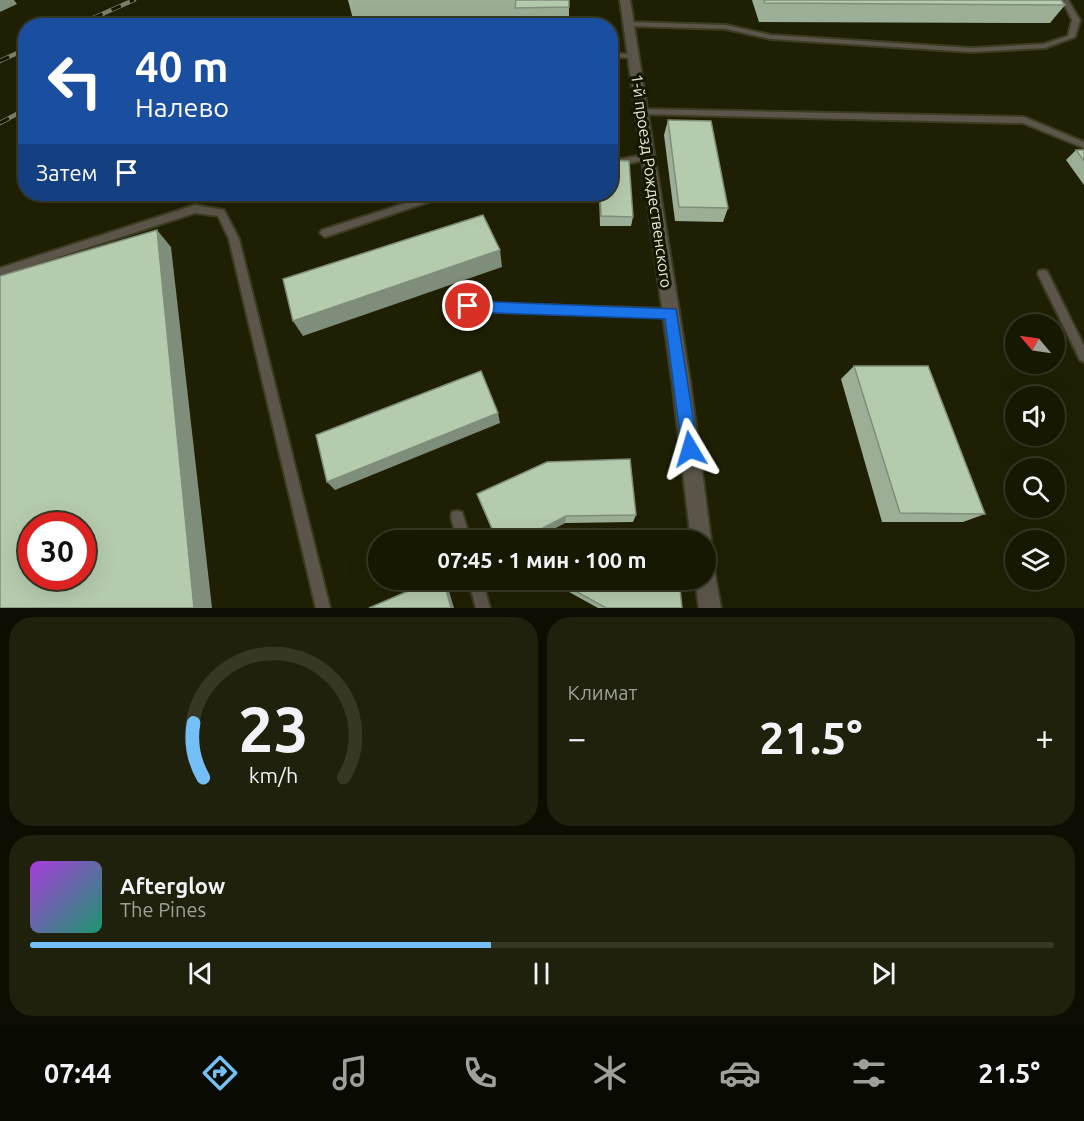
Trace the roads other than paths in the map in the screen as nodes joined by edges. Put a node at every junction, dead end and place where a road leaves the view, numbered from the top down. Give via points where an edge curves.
1 (626, 0) edge
2 (1065, 0) edge
3 (629, 24) junction
4 (618, 55) edge
5 (634, 56) junction
6 (642, 112) junction
7 (1084, 145) edge
8 (648, 157) junction
9 (618, 163) edge
10 (422, 201) edge
11 (325, 233) dead end
12 (0, 272) edge
13 (1043, 274) dead end
14 (468, 306) dead end
15 (672, 313) junction
16 (1084, 357) edge
17 (458, 517) dead end
18 (461, 530) edge
19 (700, 530) edge
20 (478, 590) edge
21 (708, 590) edge
22 (323, 608) edge
23 (483, 608) edge
24 (710, 608) edge

1 - 3 street, 1-й проезд Рождественского
2 - 3 lane via 1076,20 1071,37 1045,46 971,50 771,37 726,27
3 - 5 street, 1-й проезд Рождественского
4 - 5 lane
5 - 6 street, 1-й проезд Рождественского
6 - 7 lane via 1024,120
6 - 8 street, 1-й проезд Рождественского
8 - 9 lane
8 - 15 street, 1-й проезд Рождественского
10 - 11 lane
12 - 22 lane via 195,209 221,213 234,239
13 - 16 lane
14 - 15 lane
15 - 19 street, 1-й проезд Рождественского
17 - 18 lane
20 - 23 lane
21 - 24 street

